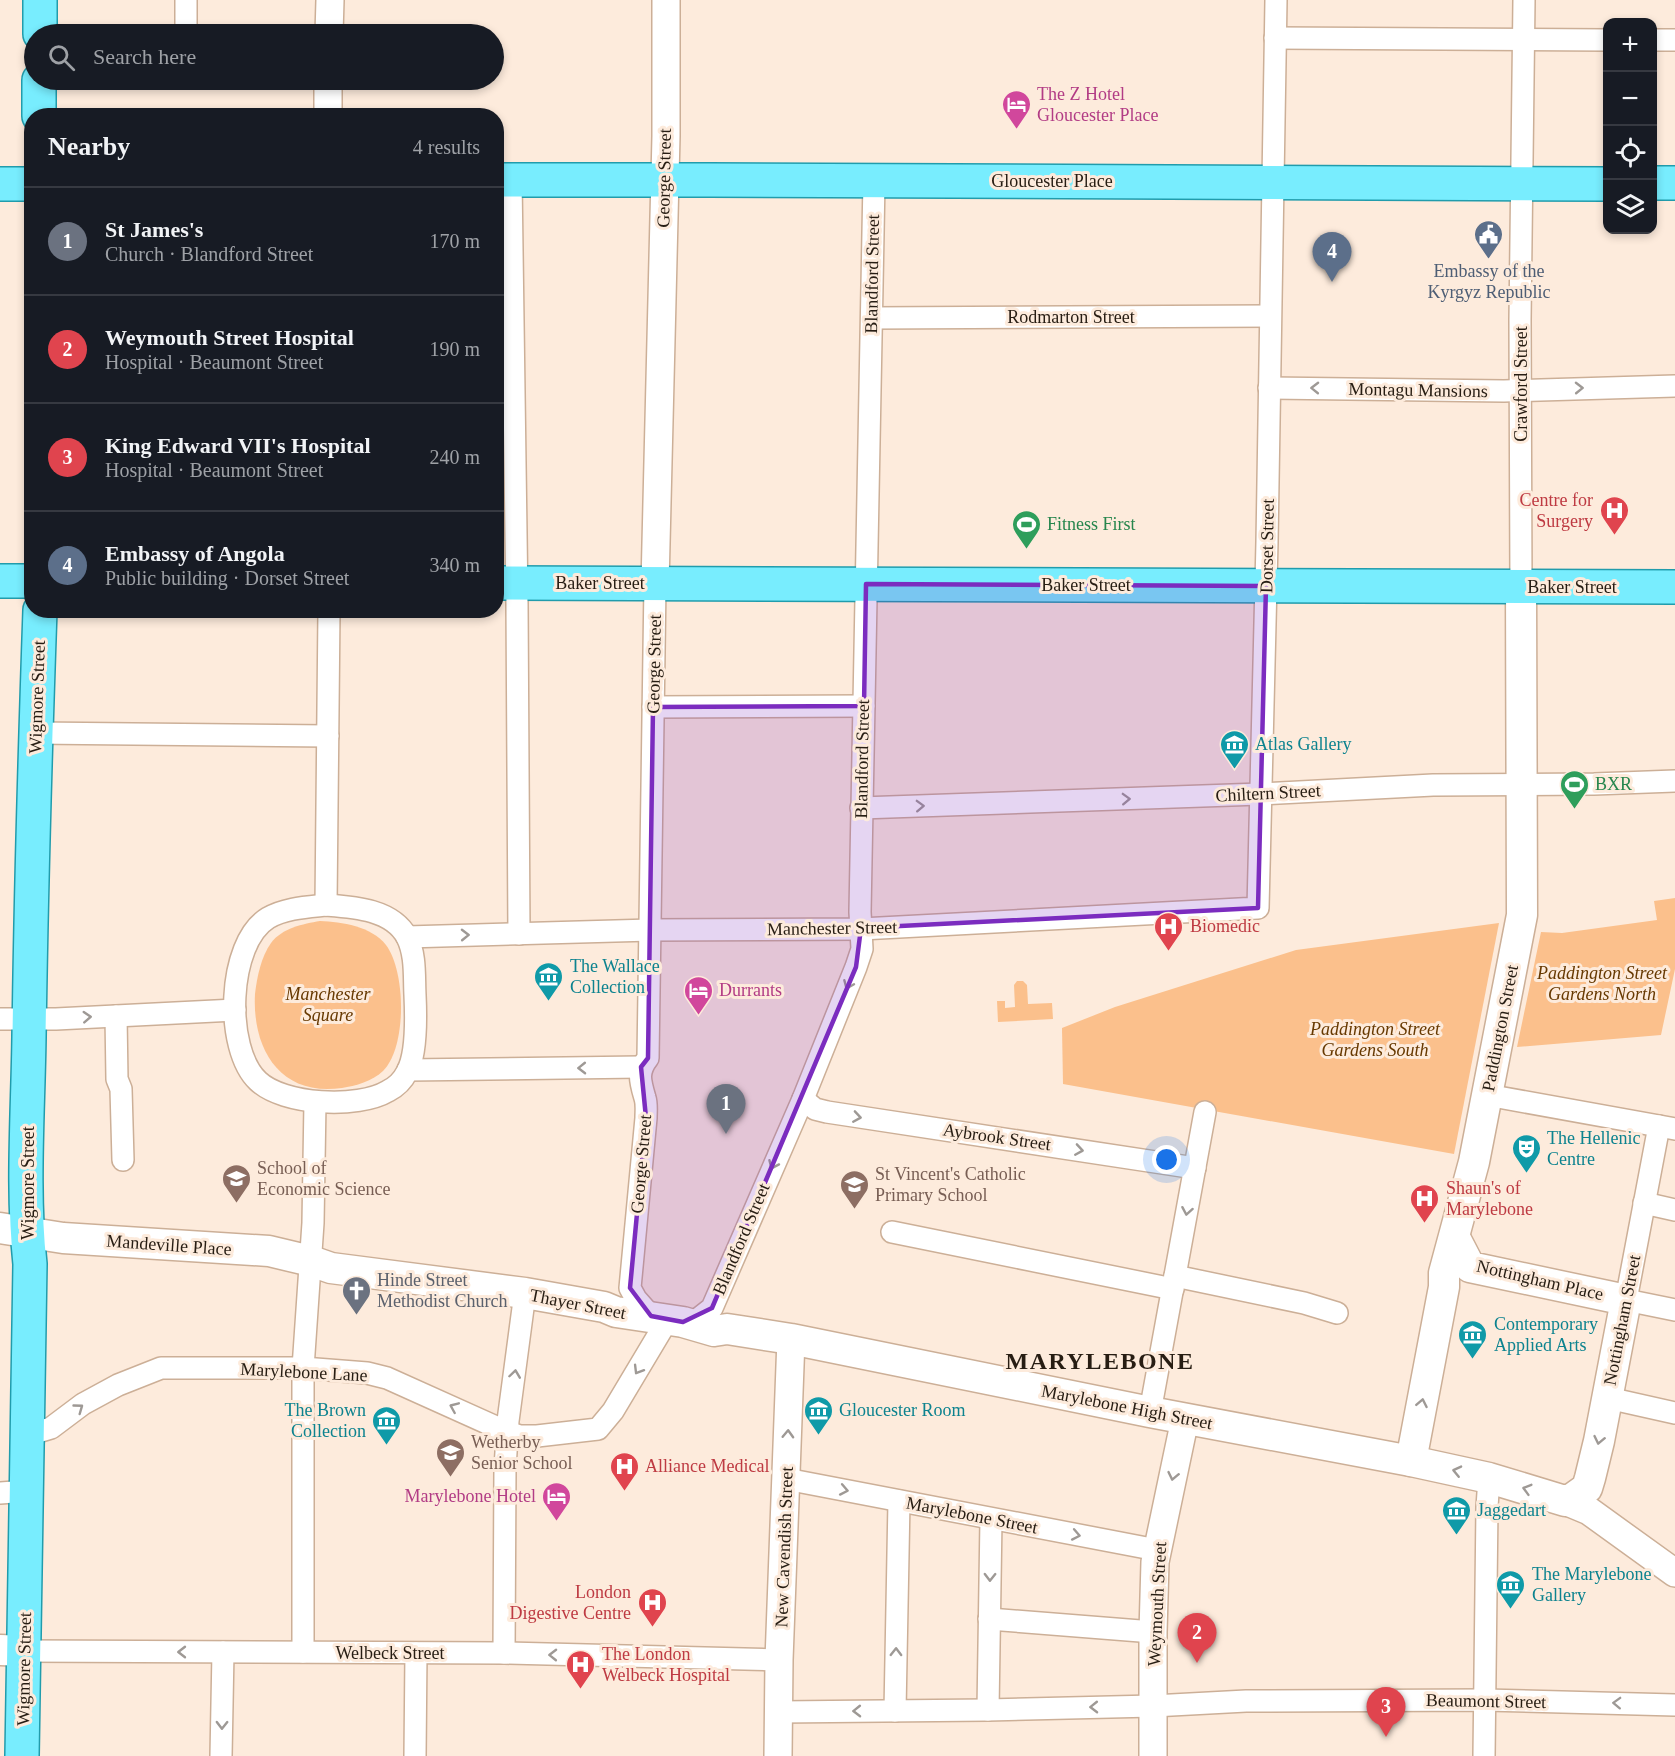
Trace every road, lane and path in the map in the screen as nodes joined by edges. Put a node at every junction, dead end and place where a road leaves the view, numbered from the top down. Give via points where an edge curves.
1 (40, 0) edge
2 (186, 0) edge
3 (330, 0) edge
4 (666, 0) edge
5 (1276, 0) edge
6 (1524, 0) edge
7 (40, 24) edge
8 (186, 24) edge
9 (329, 24) edge
10 (1275, 38) junction
11 (1523, 38) junction
12 (1603, 40) edge
13 (1657, 40) edge
14 (1675, 40) edge
15 (39, 90) edge
16 (328, 90) edge
17 (39, 108) edge
18 (328, 108) edge
19 (504, 180) edge
20 (664, 180) junction
21 (874, 181) junction
22 (1272, 183) junction
23 (1657, 183) edge
24 (1675, 183) edge
25 (0, 184) edge
26 (24, 184) edge
27 (1521, 184) junction
28 (1603, 184) edge
29 (1270, 316) junction
30 (872, 318) junction
31 (1675, 386) edge
32 (1269, 388) junction
33 (1521, 391) junction
34 (0, 581) edge
35 (24, 581) edge
36 (507, 583) edge
37 (655, 584) junction
38 (866, 584) junction
39 (1266, 586) junction
40 (1521, 587) junction
41 (1675, 587) edge
42 (40, 618) edge
43 (329, 618) edge
44 (864, 706) junction
45 (653, 707) junction
46 (34, 733) junction
47 (328, 736) junction
48 (1675, 781) edge
49 (1522, 785) junction
50 (1260, 794) junction
51 (861, 808) junction
52 (326, 905) junction
53 (1257, 909) joint
54 (861, 929) junction
55 (651, 930) junction
56 (519, 934) junction
57 (406, 937) junction
58 (235, 1010) junction
59 (116, 1016) junction
60 (14, 1019) edge
61 (641, 1067) junction
62 (408, 1070) junction
63 (1487, 1095) junction
64 (803, 1099) junction
65 (315, 1102) junction
66 (1205, 1112) dead end
67 (1667, 1127) edge
68 (123, 1160) dead end
69 (1195, 1168) junction
70 (1644, 1203) junction
71 (1675, 1210) edge
72 (13, 1231) edge
73 (892, 1232) dead end
74 (1455, 1238) junction
75 (311, 1261) junction
76 (1470, 1267) junction
77 (1174, 1282) junction
78 (1444, 1287) junction
79 (630, 1288) junction
80 (525, 1293) junction
81 (1626, 1300) junction
82 (604, 1307) junction
83 (1675, 1310) edge
84 (1336, 1313) dead end
85 (719, 1318) junction
86 (667, 1319) junction
87 (791, 1339) junction
88 (303, 1368) junction
89 (1608, 1398) junction
90 (1150, 1412) junction
91 (1675, 1413) edge
92 (1185, 1419) junction
93 (507, 1432) junction
94 (28, 1435) junction
95 (1418, 1462) junction
96 (786, 1479) junction
97 (1489, 1479) junction
98 (14, 1492) edge
99 (1576, 1495) junction
100 (899, 1501) junction
101 (991, 1519) junction
102 (1157, 1550) junction
103 (1675, 1573) edge
104 (989, 1619) junction
105 (1153, 1632) junction
106 (12, 1650) edge
107 (223, 1652) junction
108 (303, 1652) junction
109 (416, 1653) junction
110 (504, 1653) junction
111 (779, 1660) junction
112 (1485, 1700) junction
113 (1675, 1705) edge
114 (1153, 1706) junction
115 (988, 1710) junction
116 (895, 1711) junction
117 (779, 1712) junction
118 (22, 1756) edge
119 (221, 1756) edge
120 (415, 1756) edge
121 (778, 1756) edge
122 (1153, 1756) edge
123 (1484, 1756) edge

1 - 7 main road
2 - 8 street
3 - 9 street
4 - 20 street, George Street
5 - 10 street, Dorset Street
6 - 11 street, Crawford Street
10 - 11 street
10 - 22 street, Dorset Street
11 - 12 street
11 - 27 street, Crawford Street
13 - 14 street
15 - 17 main road
16 - 18 street
19 - 20 main road, Gloucester Place
19 - 36 street
20 - 21 main road, Gloucester Place
20 - 37 street, George Street
21 - 22 main road, Gloucester Place
21 - 30 street, Blandford Street
22 - 27 main road, Gloucester Place
22 - 29 street, Dorset Street
23 - 24 main road
25 - 26 main road
27 - 28 main road, Gloucester Place
27 - 33 street, Crawford Street
29 - 30 street, Rodmarton Street
29 - 32 street, Dorset Street
30 - 38 street, Blandford Street
33 -> 31 street, Montagu Mansions
33 -> 32 street, Montagu Mansions
32 - 39 street, Dorset Street
33 - 40 street, Crawford Street
34 - 35 main road
36 - 37 main road, Baker Street
36 - 56 street
37 - 38 main road, Baker Street
37 - 45 street, George Street
38 - 39 main road, Baker Street
38 - 44 street, Blandford Street
39 - 40 main road, Baker Street
39 - 50 street, Dorset Street
40 - 41 main road, Baker Street
40 - 49 main road, Paddington Street
42 - 46 main road, Wigmore Street
43 - 47 street
44 - 45 street
44 - 51 street, Blandford Street
45 - 55 street, George Street
46 - 47 street
46 - 60 main road, Wigmore Street
47 - 52 street
48 - 49 street, Chiltern Street
49 - 50 street, Chiltern Street via 1433,784
49 - 63 main road, Paddington Street via 1522,915
51 -> 50 street, Chiltern Street
50 - 53 street, Dorset Street
51 - 54 street, Blandford Street
52 - 57 street via 372,911 397,925
52 - 58 street via 303,907 267,919 250,936 237,976
53 - 54 street, Manchester Street
54 - 55 street, Manchester Street
54 -> 64 street, Blandford Street via 862,949 856,967
55 - 56 street, Manchester Street
55 - 61 street, George Street via 648,1058
57 -> 56 street, Manchester Street
57 - 62 street via 414,963 415,1000
58 - 59 street
58 - 65 street via 247,1069 259,1082 285,1095
60 -> 59 street
59 - 68 street
60 - 72 main road, Wigmore Street
61 -> 62 street
61 - 79 street, George Street via 640,1088 646,1100 646,1118
62 - 65 street via 387,1092 364,1099
63 - 67 street
63 - 74 main road, Paddington Street
64 -> 69 street, Aybrook Street via 815,1109 827,1112
64 -> 85 street, Blandford Street
65 - 75 street
66 - 69 street
67 - 70 street, Nottingham Street
69 -> 77 street
70 - 71 street
70 - 81 street, Nottingham Street
72 - 75 main road, Mandeville Place via 63,1238 269,1251
72 - 94 main road, Wigmore Street via 30,1264
73 - 77 street
74 - 76 main road, Nottingham Place
74 - 78 main road, Paddington Street
75 - 80 main road, Thayer Street via 331,1268
75 - 88 street
76 - 78 main road
76 - 81 main road, Nottingham Place
77 - 84 street via 1304,1303
77 - 90 street
95 -> 78 main road, Paddington Street
79 - 82 street
79 - 86 street via 636,1299
80 - 82 main road, Thayer Street
93 -> 80 street
81 - 83 street, Nottingham Place
81 - 89 main road, Nottingham Street
82 - 86 main road, Thayer Street
85 - 86 main road, Marylebone High Street via 714,1331
85 - 87 main road, Marylebone High Street
86 -> 93 street, Marylebone Lane via 613,1411 598,1429 537,1436
87 - 90 main road, Marylebone High Street
96 -> 87 street, New Cavendish Street
93 -> 88 street, Marylebone Lane via 387,1378 367,1372
94 -> 88 street, Marylebone Lane via 51,1428 118,1385 161,1368
88 - 108 street
89 - 91 street
89 -> 99 main road, Nottingham Street via 1599,1441
90 - 92 main road, Marylebone High Street
92 - 95 main road, Marylebone High Street
92 -> 102 street, Weymouth Street
93 - 110 street
94 - 98 main road, Wigmore Street
97 -> 95 main road, Marylebone High Street
96 -> 100 street, Marylebone Street
96 - 111 street, New Cavendish Street
99 -> 97 main road, Marylebone High Street
97 - 112 street
98 - 106 main road, Wigmore Street
99 - 103 street via 1605,1522
100 - 101 street, Marylebone Street
116 -> 100 street
101 -> 102 street, Marylebone Street
101 -> 104 street
102 - 105 street, Weymouth Street
104 - 105 street
104 - 115 street
105 - 114 street, Weymouth Street
107 -> 106 street, Welbeck Street
106 - 118 main road, Wigmore Street
107 - 108 street, Welbeck Street
107 -> 119 street
108 - 109 street, Welbeck Street
109 - 110 street, Welbeck Street
109 - 120 street
111 -> 110 street, Welbeck Street
111 - 117 street, New Cavendish Street
113 -> 112 street, Beaumont Street
112 - 114 street, Beaumont Street via 1246,1701
112 - 123 street
114 -> 115 street, Beaumont Street
114 - 122 street, Weymouth Street
115 - 116 street, Beaumont Street
116 -> 117 street, Beaumont Street
117 - 121 street, New Cavendish Street

